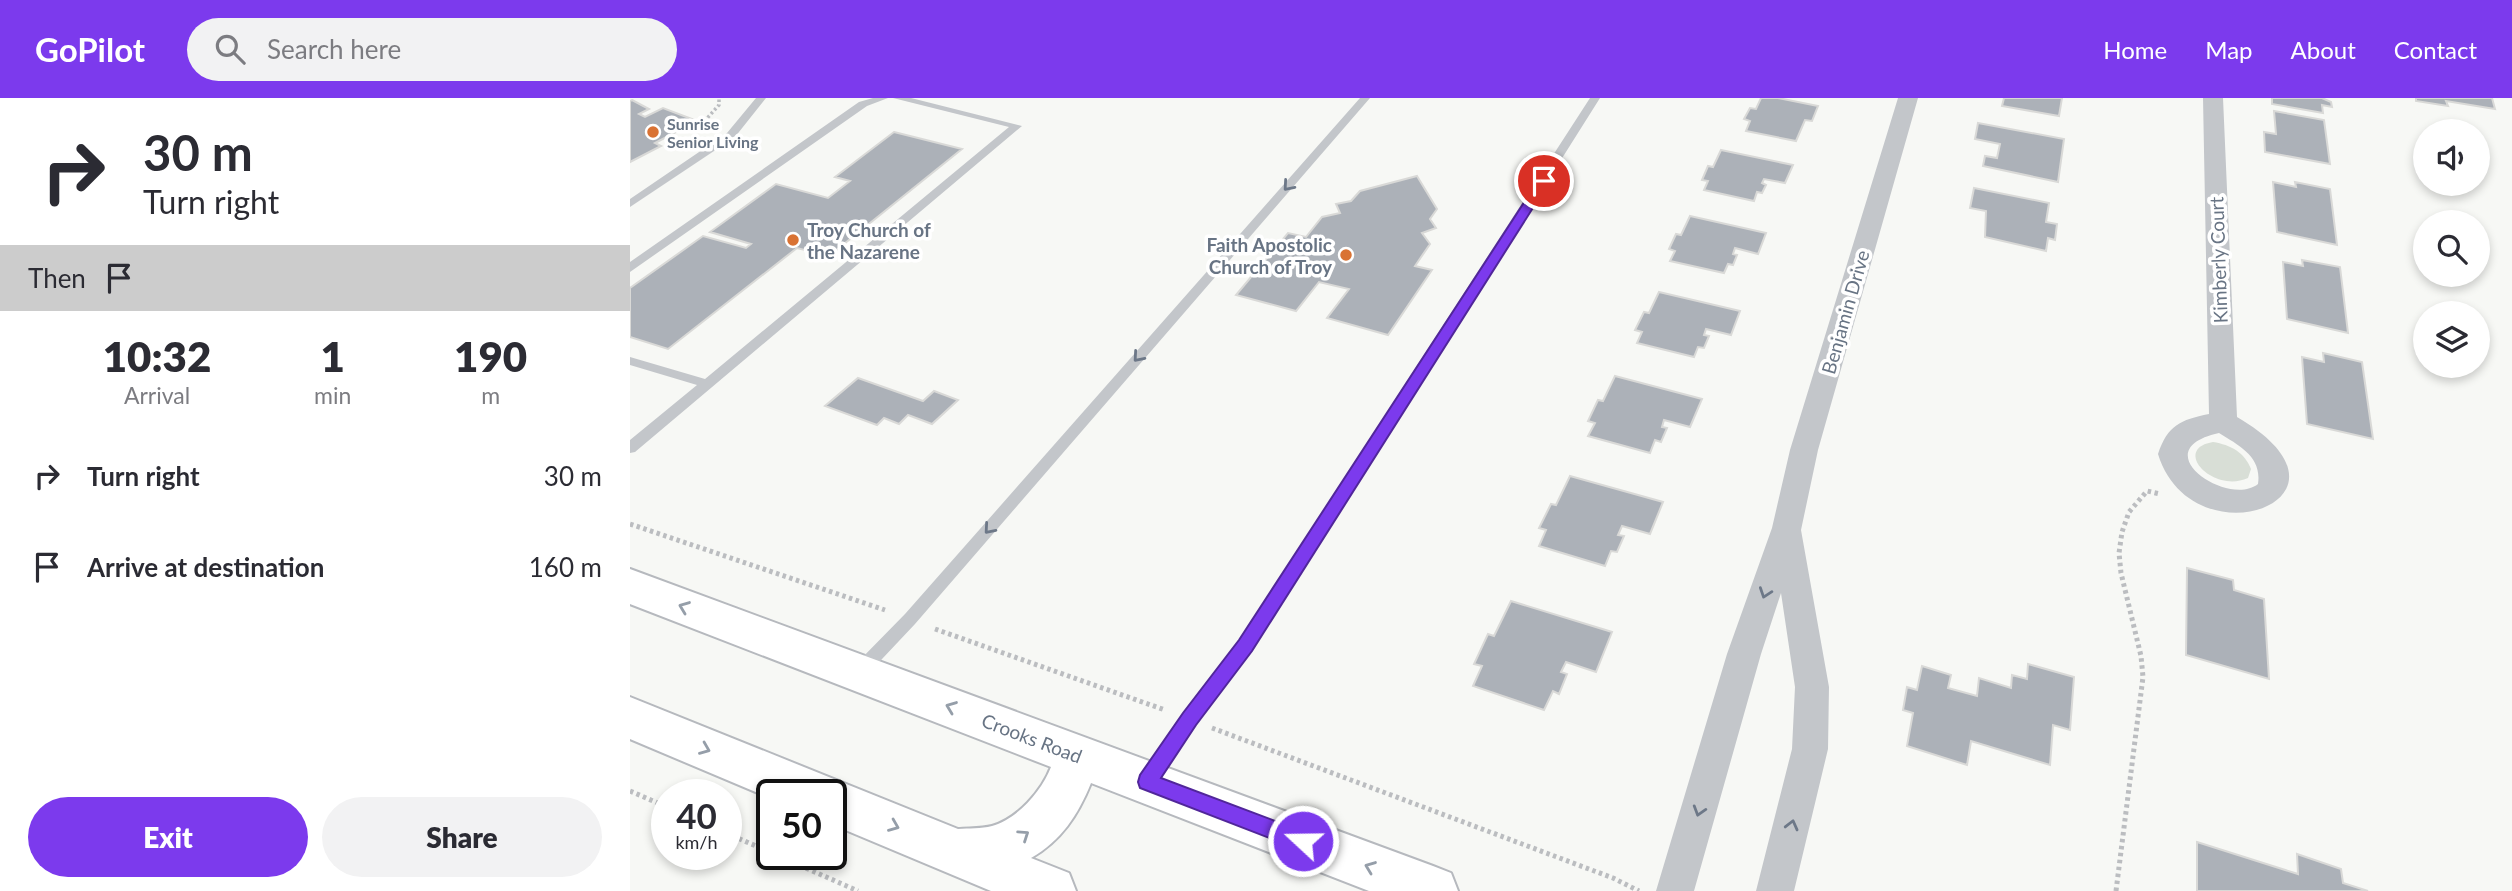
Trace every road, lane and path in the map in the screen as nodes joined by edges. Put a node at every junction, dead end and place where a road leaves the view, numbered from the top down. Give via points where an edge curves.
1 (719, 98) edge
2 (761, 98) edge
3 (883, 98) edge
4 (898, 98) edge
5 (1365, 98) edge
6 (1595, 98) edge
7 (1908, 98) edge
8 (2213, 98) edge
9 (691, 132) dead end
10 (630, 204) edge
11 (630, 268) edge
12 (630, 361) edge
13 (707, 384) junction
14 (2223, 422) dead end
15 (630, 448) edge
16 (2169, 499) dead end
17 (1787, 528) junction
18 (630, 586) edge
19 (859, 673) junction
20 (630, 718) edge
21 (1208, 726) dead end
22 (1077, 756) junction
23 (779, 779) edge
24 (1147, 782) junction
25 (630, 791) edge
26 (651, 800) edge
27 (847, 808) edge
28 (959, 853) junction
29 (810, 870) edge
30 (858, 891) edge
31 (1051, 891) edge
32 (1433, 891) edge
33 (1639, 891) edge
34 (1675, 891) edge
35 (1775, 891) edge
36 (2116, 891) edge

1 - 9 path via 719,105
2 - 10 lane via 731,135
3 - 11 lane via 863,104
4 - 13 lane via 1017,125
5 -> 19 lane
6 - 24 lane via 1245,646
7 - 17 street, Benjamin Drive via 1804,450
8 - 14 street, Kimberly Court
12 - 13 lane
13 - 15 lane
16 - 36 path via 2147,491 2129,511 2119,545 2121,574 2143,666
17 -> 34 street, Benjamin Drive via 1744,654
35 -> 17 street, Benjamin Drive via 1810,749 1812,687
19 -> 18 main road, Crooks Road
22 -> 19 main road, Crooks Road
20 -> 23 main road
21 - 33 path
22 - 24 main road, Crooks Road
28 -> 22 main road via 991,851 1018,840 1041,822 1059,801
32 -> 24 main road, Crooks Road
25 - 26 path
27 -> 28 main road
28 - 31 main road
29 - 30 path

